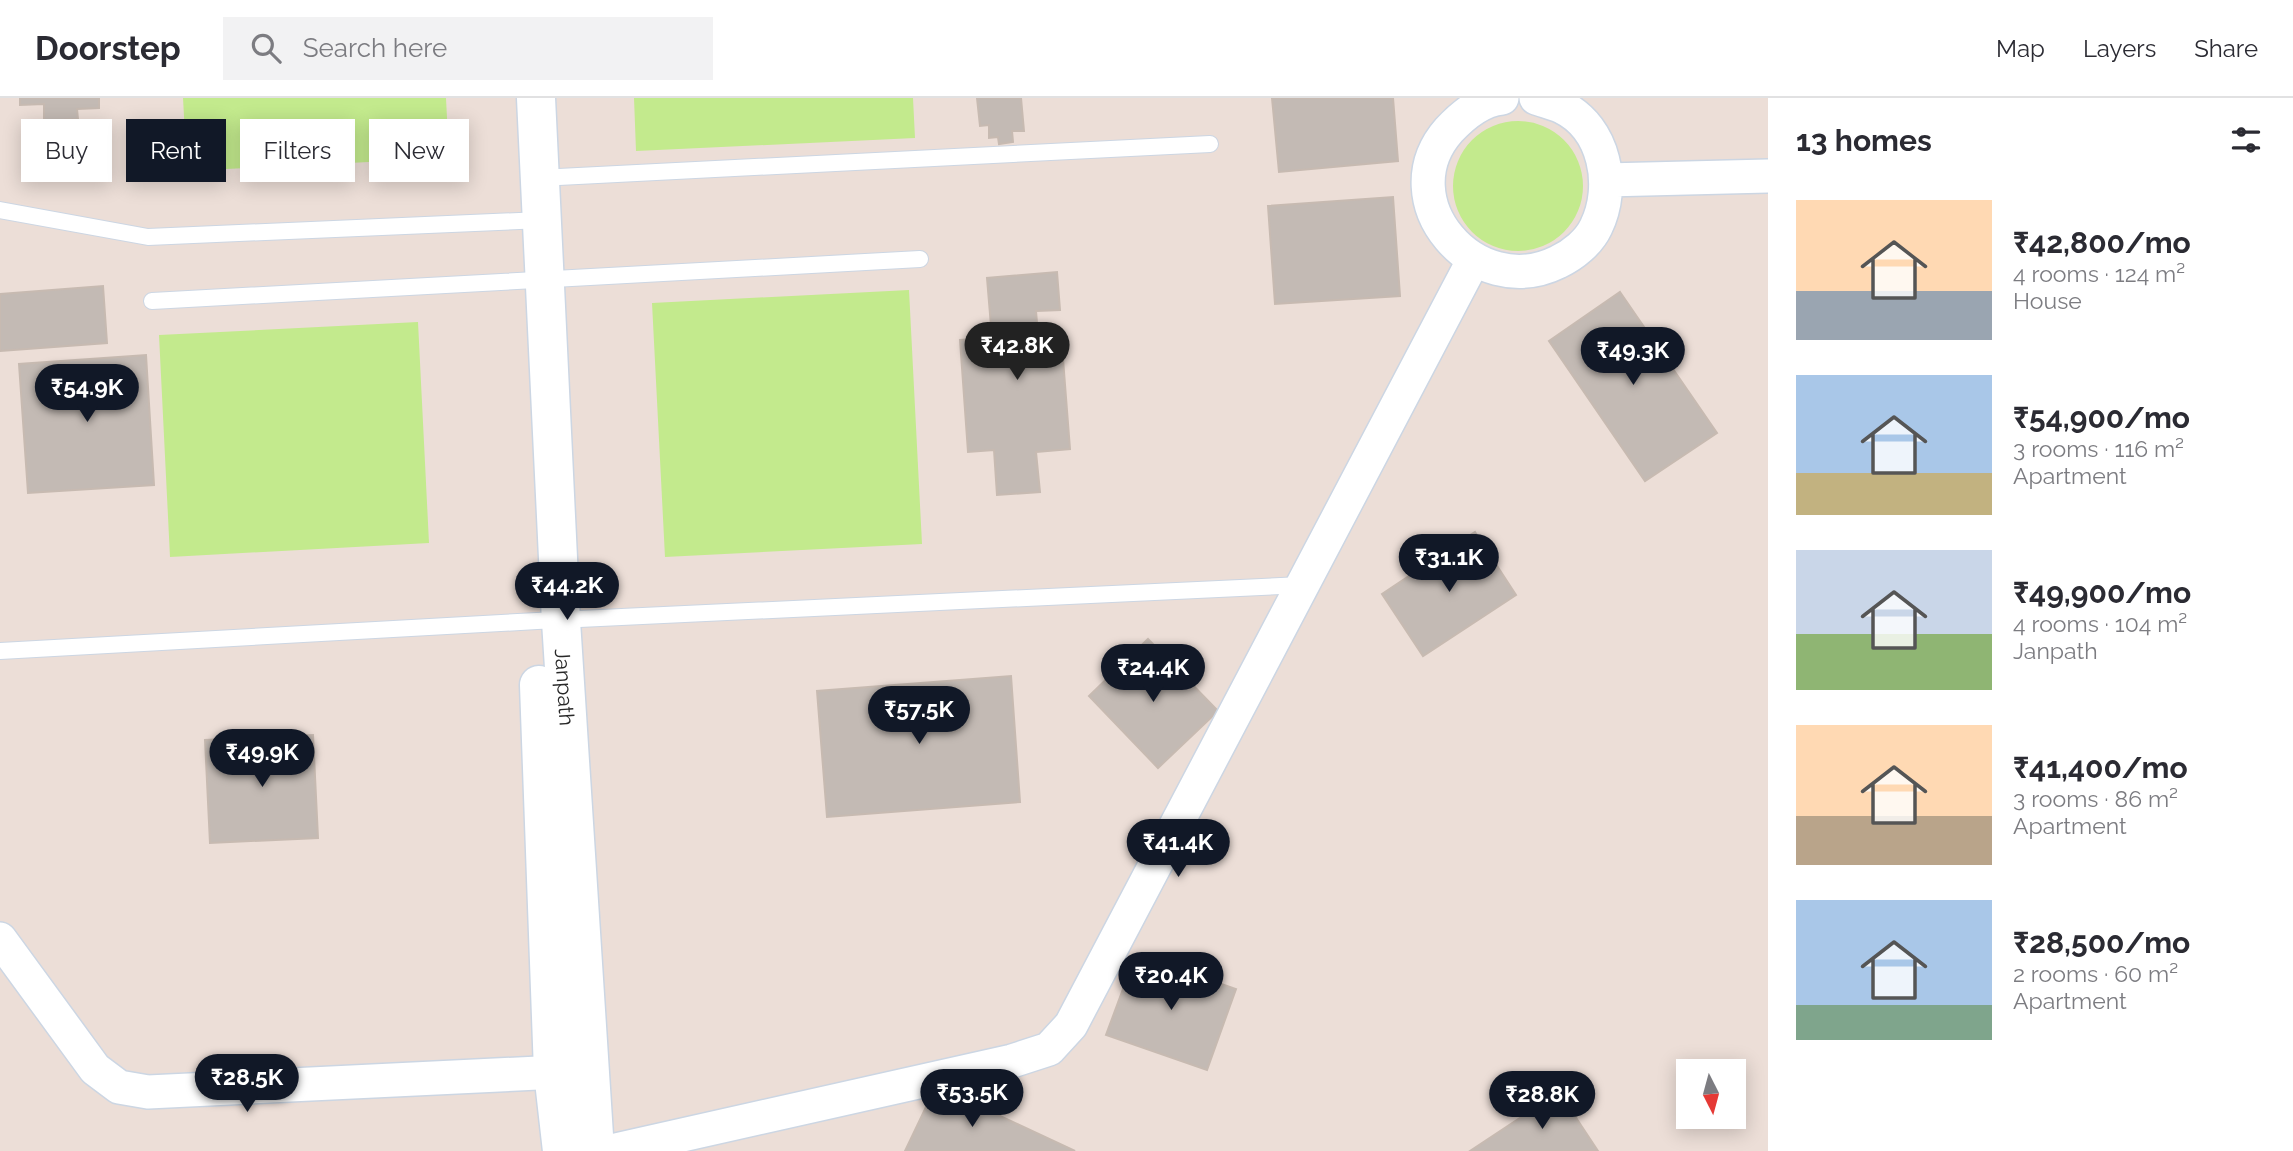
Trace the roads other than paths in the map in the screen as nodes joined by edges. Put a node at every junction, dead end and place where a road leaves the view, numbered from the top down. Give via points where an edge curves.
1 (513, 98) edge
2 (536, 98) edge
3 (1502, 98) edge
4 (1536, 98) edge
5 (1459, 106) edge
6 (1210, 144) dead end
7 (1768, 176) edge
8 (539, 178) junction
9 (1606, 180) junction
10 (0, 210) edge
11 (531, 221) junction
12 (920, 259) dead end
13 (1473, 261) junction
14 (536, 280) junction
15 (152, 301) dead end
16 (1302, 586) junction
17 (549, 621) junction
18 (0, 651) edge
19 (0, 939) edge
20 (571, 1071) junction
21 (562, 1151) edge
22 (595, 1151) edge
23 (611, 1151) edge

1 - 11 main road, Janpath
2 - 8 main road, Janpath
3 - 5 street
4 - 9 street via 1563,107 1590,131 1605,162
5 - 13 street via 1430,173 1432,207 1447,239
6 - 8 lane
7 - 9 street
8 - 11 main road, Janpath
9 - 13 street via 1607,196 1596,229 1573,255 1541,270 1507,272
10 - 11 lane via 148,237
11 - 14 main road, Janpath
12 - 14 lane
13 - 16 street
14 - 15 lane
14 - 17 main road, Janpath
16 - 17 lane
16 - 23 street via 1071,1025 1049,1049
17 - 18 lane
17 - 20 main road, Janpath
19 - 20 street via 95,1069 119,1087 148,1092
20 - 21 main road, Janpath
20 - 22 main road, Janpath

